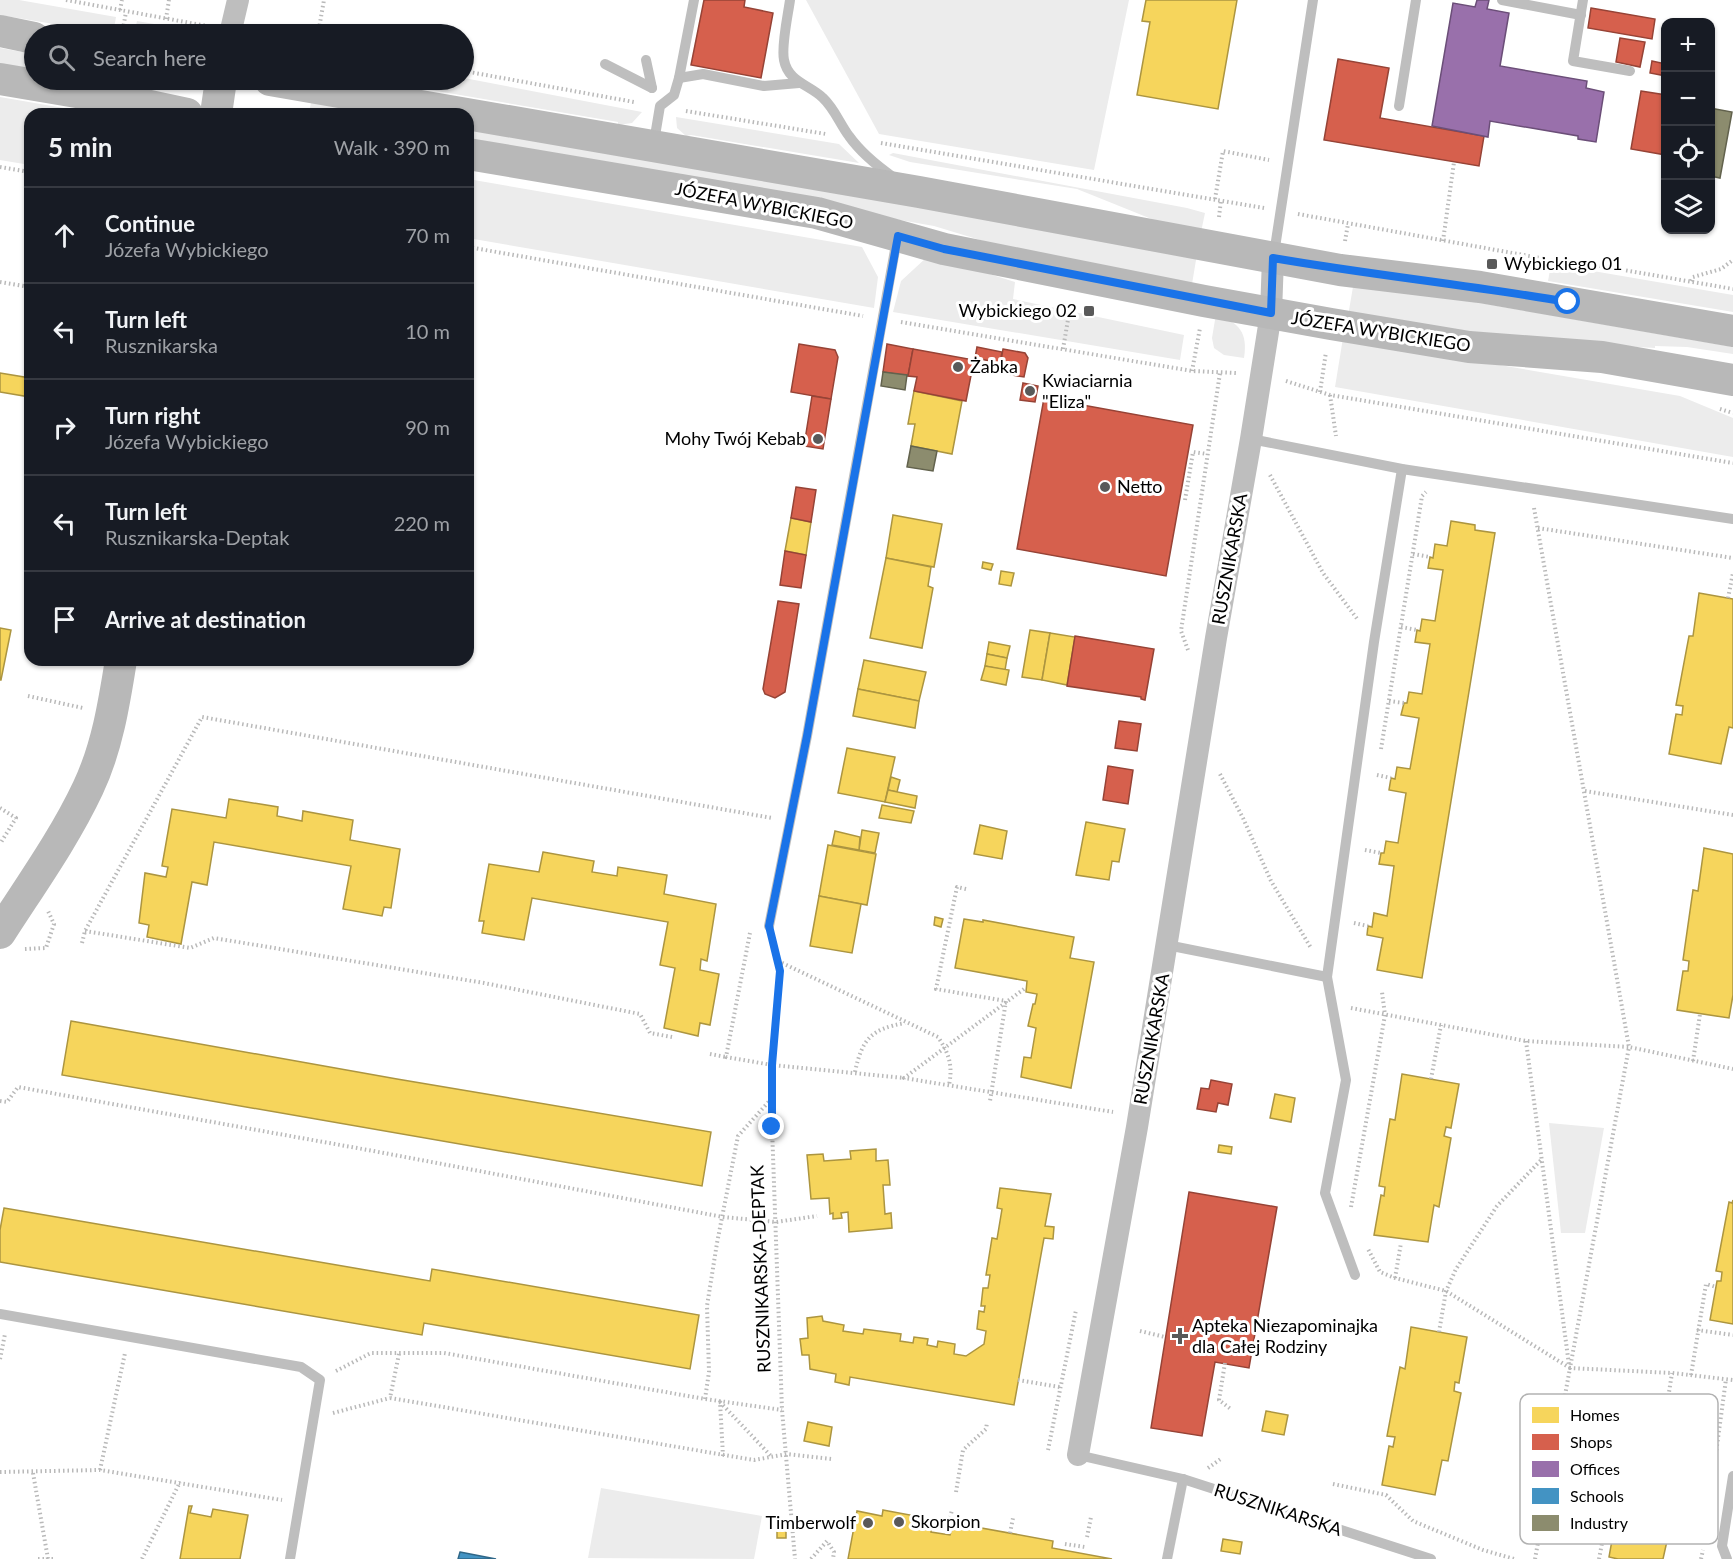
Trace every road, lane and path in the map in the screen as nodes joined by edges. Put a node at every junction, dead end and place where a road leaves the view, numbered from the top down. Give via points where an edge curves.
1 (66, 0) edge
2 (122, 0) edge
3 (169, 0) edge
4 (237, 0) edge
5 (324, 0) edge
6 (694, 0) edge
7 (790, 0) edge
8 (1313, 0) edge
9 (1416, 0) edge
10 (1502, 0) edge
11 (1583, 0) edge
12 (120, 10) junction
13 (126, 12) junction
14 (1581, 15) junction
15 (166, 19) junction
16 (124, 24) edge
17 (192, 24) edge
18 (232, 24) edge
19 (320, 24) edge
20 (0, 32) edge
21 (24, 36) edge
22 (646, 60) dead end
23 (605, 64) dead end
24 (1630, 71) dead end
25 (474, 73) edge
26 (679, 78) junction
27 (0, 79) edge
28 (24, 83) edge
29 (799, 83) junction
30 (64, 90) edge
31 (220, 90) edge
32 (328, 90) edge
33 (644, 104) dead end
34 (1399, 106) dead end
35 (158, 108) edge
36 (217, 108) edge
37 (432, 108) edge
38 (680, 110) dead end
39 (474, 115) edge
40 (830, 135) dead end
41 (870, 141) dead end
42 (653, 146) junction
43 (474, 154) edge
44 (1454, 162) dead end
45 (1288, 163) junction
46 (0, 167) edge
47 (24, 171) edge
48 (920, 192) junction
49 (1215, 198) junction
50 (1263, 208) dead end
51 (1299, 214) dead end
52 (898, 236) junction
53 (1443, 241) junction
54 (474, 248) edge
55 (1273, 258) junction
56 (1733, 260) edge
57 (1691, 281) junction
58 (0, 282) edge
59 (24, 286) edge
60 (1733, 289) edge
61 (1071, 301) dead end
62 (1271, 313) junction
63 (872, 317) dead end
64 (1202, 317) dead end
65 (892, 320) dead end
66 (1733, 331) edge
67 (1328, 342) dead end
68 (1063, 349) junction
69 (1192, 372) junction
70 (1220, 373) junction
71 (1245, 374) dead end
72 (1282, 380) dead end
73 (1733, 380) edge
74 (1320, 392) junction
75 (1330, 395) junction
76 (1724, 412) dead end
77 (1733, 413) edge
78 (1251, 440) junction
79 (1207, 454) junction
80 (1338, 457) junction
81 (1733, 463) edge
82 (1402, 469) junction
83 (1430, 489) dead end
84 (1530, 489) junction
85 (1185, 500) dead end
86 (1733, 519) edge
87 (1538, 528) junction
88 (1413, 554) junction
89 (1430, 557) dead end
90 (1733, 558) edge
91 (1733, 573) edge
92 (1728, 598) dead end
93 (1401, 627) junction
94 (1417, 630) dead end
95 (1374, 642) junction
96 (1190, 655) dead end
97 (120, 666) edge
98 (28, 696) dead end
99 (1389, 700) junction
100 (1404, 703) dead end
101 (83, 708) dead end
102 (1201, 736) junction
103 (1380, 754) dead end
104 (1378, 765) dead end
105 (1377, 775) junction
106 (1391, 778) dead end
107 (1375, 786) dead end
108 (1585, 790) junction
109 (0, 808) edge
110 (1733, 814) edge
111 (771, 830) dead end
112 (1366, 839) dead end
113 (0, 844) edge
114 (1365, 850) junction
115 (1381, 853) dead end
116 (1363, 860) dead end
117 (966, 889) dead end
118 (1354, 912) dead end
119 (1353, 923) junction
120 (769, 926) joint
121 (1368, 926) dead end
122 (85, 931) junction
123 (751, 932) dead end
124 (0, 933) edge
125 (1351, 933) dead end
126 (82, 943) dead end
127 (1167, 945) junction
128 (777, 960) junction
129 (1328, 977) junction
130 (1023, 989) dead end
131 (1382, 992) dead end
132 (1006, 1001) junction
133 (1333, 1005) junction
134 (1700, 1014) dead end
135 (1385, 1015) junction
136 (906, 1023) junction
137 (1441, 1025) junction
138 (672, 1037) dead end
139 (1526, 1041) junction
140 (944, 1047) junction
141 (1629, 1047) junction
142 (710, 1054) dead end
143 (726, 1057) junction
144 (1694, 1060) junction
145 (772, 1065) junction
146 (1733, 1069) edge
147 (855, 1072) junction
148 (903, 1078) junction
149 (1431, 1079) dead end
150 (949, 1085) junction
151 (991, 1091) junction
152 (772, 1098) junction
153 (0, 1101) edge
154 (990, 1101) dead end
155 (1120, 1113) dead end
156 (1542, 1159) junction
157 (1350, 1213) dead end
158 (817, 1216) dead end
159 (723, 1217) junction
160 (776, 1222) junction
161 (1365, 1242) dead end
162 (1401, 1243) dead end
163 (1355, 1275) dead end
164 (1395, 1278) junction
165 (1716, 1287) dead end
166 (1446, 1291) junction
167 (4, 1314) edge
168 (1697, 1330) junction
169 (1140, 1331) dead end
170 (1439, 1332) dead end
171 (1733, 1335) edge
172 (128, 1337) junction
173 (1165, 1337) dead end
174 (399, 1354) junction
175 (0, 1359) edge
176 (1225, 1364) dead end
177 (1570, 1368) junction
178 (1672, 1373) junction
179 (1691, 1375) junction
180 (320, 1380) junction
181 (1018, 1380) dead end
182 (1733, 1380) edge
183 (1060, 1387) dead end
184 (1565, 1394) edge
185 (1669, 1394) edge
186 (390, 1398) junction
187 (705, 1399) junction
188 (720, 1402) junction
189 (782, 1410) junction
190 (1232, 1410) dead end
191 (314, 1418) junction
192 (987, 1423) dead end
193 (787, 1454) junction
194 (1078, 1455) joint
195 (723, 1456) junction
196 (772, 1457) junction
197 (831, 1459) dead end
198 (100, 1470) junction
199 (0, 1472) edge
200 (33, 1473) junction
201 (1733, 1476) edge
202 (1183, 1479) junction
203 (180, 1482) junction
204 (1333, 1484) dead end
205 (956, 1492) dead end
206 (300, 1503) junction
207 (952, 1510) dead end
208 (1090, 1517) dead end
209 (1013, 1518) dead end
210 (949, 1522) dead end
211 (1010, 1533) dead end
212 (1087, 1537) dead end
213 (1065, 1544) dead end
214 (1538, 1544) edge
215 (1602, 1544) edge
216 (1085, 1547) dead end
217 (38, 1559) edge
218 (51, 1559) edge
219 (142, 1559) edge
220 (291, 1559) edge
221 (795, 1559) edge
222 (811, 1559) edge
223 (833, 1559) edge
224 (1167, 1559) edge
225 (1431, 1559) edge
226 (1514, 1559) edge
227 (1535, 1559) edge
228 (1599, 1559) edge
229 (1727, 1559) edge

1 - 12 path
2 - 12 path
3 - 15 path
4 - 18 street
5 - 19 path
6 - 26 lane
7 - 29 lane via 783,60
8 - 45 lane
9 - 34 lane
10 - 14 lane
11 - 14 lane
12 - 13 path
13 - 15 path
13 - 16 path
14 - 24 lane via 1573,61
15 - 17 path
20 - 21 street
22 - 23 lane via 652,88
25 - 33 path
26 - 29 lane via 702,74 764,86
26 - 42 lane via 674,95 660,106
27 - 28 street
29 - 48 lane via 824,98 849,138 871,162
30 - 35 street
31 - 36 street
32 - 37 street
38 - 40 path
39 - 42 street
41 - 49 path
42 - 48 street
43 - 52 street, JÓZEFA WYBICKIEGO via 817,213
44 - 53 path
45 - 49 path via 1223,151
45 - 55 lane
46 - 47 path
48 - 55 street
49 - 50 path
51 - 53 path
52 - 62 street, JÓZEFA WYBICKIEGO via 944,249
52 - 120 lane
53 - 57 path
54 - 63 path
55 - 62 street, RUSZNIKARSKA
55 - 66 street via 1480,287
56 - 57 path via 1721,270
57 - 60 path
58 - 59 path
61 - 68 path
62 - 73 street, JÓZEFA WYBICKIEGO via 1469,347 1602,357
62 - 78 street, RUSZNIKARSKA
64 - 69 path
65 - 68 path
67 - 74 path
68 - 69 path
69 - 70 path
70 - 71 path
70 - 79 path
72 - 74 path
74 - 75 path
75 - 80 path
75 - 81 path
76 - 77 path
78 - 80 lane
78 - 95 path via 1323,573
78 - 102 street, RUSZNIKARSKA
79 - 85 path via 1193,452
79 - 96 path via 1181,631
80 - 82 lane
82 - 84 lane
82 - 95 lane
83 - 88 path via 1422,496
84 - 86 lane
84 - 87 path
87 - 90 path
87 - 108 path
88 - 89 path
88 - 93 path
91 - 92 path
93 - 94 path
93 - 99 path
95 - 129 lane
97 - 124 street via 112,714 88,787
98 - 101 path
99 - 100 path
99 - 103 path
102 - 127 street, RUSZNIKARSKA
102 - 129 path via 1271,881
104 - 105 path
105 - 106 path
105 - 107 path
108 - 110 path
108 - 141 path
109 - 113 path via 16,818
111 - 122 path via 773,818 202,717
112 - 114 path
114 - 115 path
114 - 116 path
117 - 132 path via 957,887 936,989
118 - 119 path
119 - 121 path
119 - 125 path
120 - 128 path, RUSZNIKARSKA-DEPTAK
122 - 126 path
122 - 138 path via 190,948 214,938 484,983 640,1014 650,1033
123 - 143 path
127 - 129 lane
127 - 194 street, RUSZNIKARSKA
128 - 136 path
128 - 145 path, RUSZNIKARSKA-DEPTAK via 780,971
129 - 133 lane
130 - 132 path
131 - 135 path
132 - 140 path
132 - 151 path
133 - 135 path
133 - 163 lane via 1346,1080 1325,1193
134 - 144 path
135 - 137 path
135 - 157 path
136 - 140 path via 938,1037
136 - 147 path via 885,1026 869,1037
137 - 139 path
137 - 149 path
139 - 141 path
139 - 156 path
140 - 148 path
140 - 150 path via 952,1071
141 - 144 path
141 - 177 path
142 - 143 path
143 - 145 path
144 - 146 path
145 - 147 path
145 - 152 path, RUSZNIKARSKA-DEPTAK
147 - 148 path
148 - 150 path
150 - 151 path
151 - 154 path
151 - 155 path
152 - 159 path via 738,1136
152 - 160 path, RUSZNIKARSKA-DEPTAK
153 - 159 path via 7,1102 18,1087
156 - 166 path via 1497,1206
156 - 177 path
158 - 160 path
159 - 160 path
159 - 187 path via 707,1306 709,1372
160 - 189 path, RUSZNIKARSKA-DEPTAK
161 - 164 path via 1380,1272
162 - 164 path
164 - 166 path
165 - 168 path via 1706,1284
166 - 170 path
166 - 177 path
167 - 172 lane
167 - 175 path
168 - 171 path
168 - 179 path
169 - 173 path
172 - 180 lane via 301,1367
172 - 198 path
174 - 180 path via 371,1353
174 - 186 path
174 - 187 path via 444,1353
176 - 190 path via 1219,1400
177 - 178 path
177 - 184 path
178 - 179 path
178 - 185 path
179 - 182 path
180 - 191 lane
181 - 183 path
186 - 191 path
186 - 195 path
187 - 188 path
188 - 189 path
188 - 195 path
188 - 196 path
189 - 193 path, RUSZNIKARSKA-DEPTAK
191 - 206 lane
192 - 205 path via 986,1429 963,1450
193 - 196 path
193 - 197 path
193 - 221 path, RUSZNIKARSKA-DEPTAK
194 - 202 lane, RUSZNIKARSKA
195 - 196 path via 754,1460
198 - 200 path
198 - 203 path
199 - 200 path
200 - 218 path
201 - 229 lane via 1722,1546
202 - 224 lane
202 - 225 lane, RUSZNIKARSKA
203 - 206 path
203 - 219 path
204 - 226 path via 1386,1495 1413,1521
206 - 220 lane
207 - 210 path
208 - 212 path
209 - 211 path
213 - 216 path
214 - 227 path
215 - 228 path
217 - 218 path
222 - 223 path via 827,1541 834,1552

